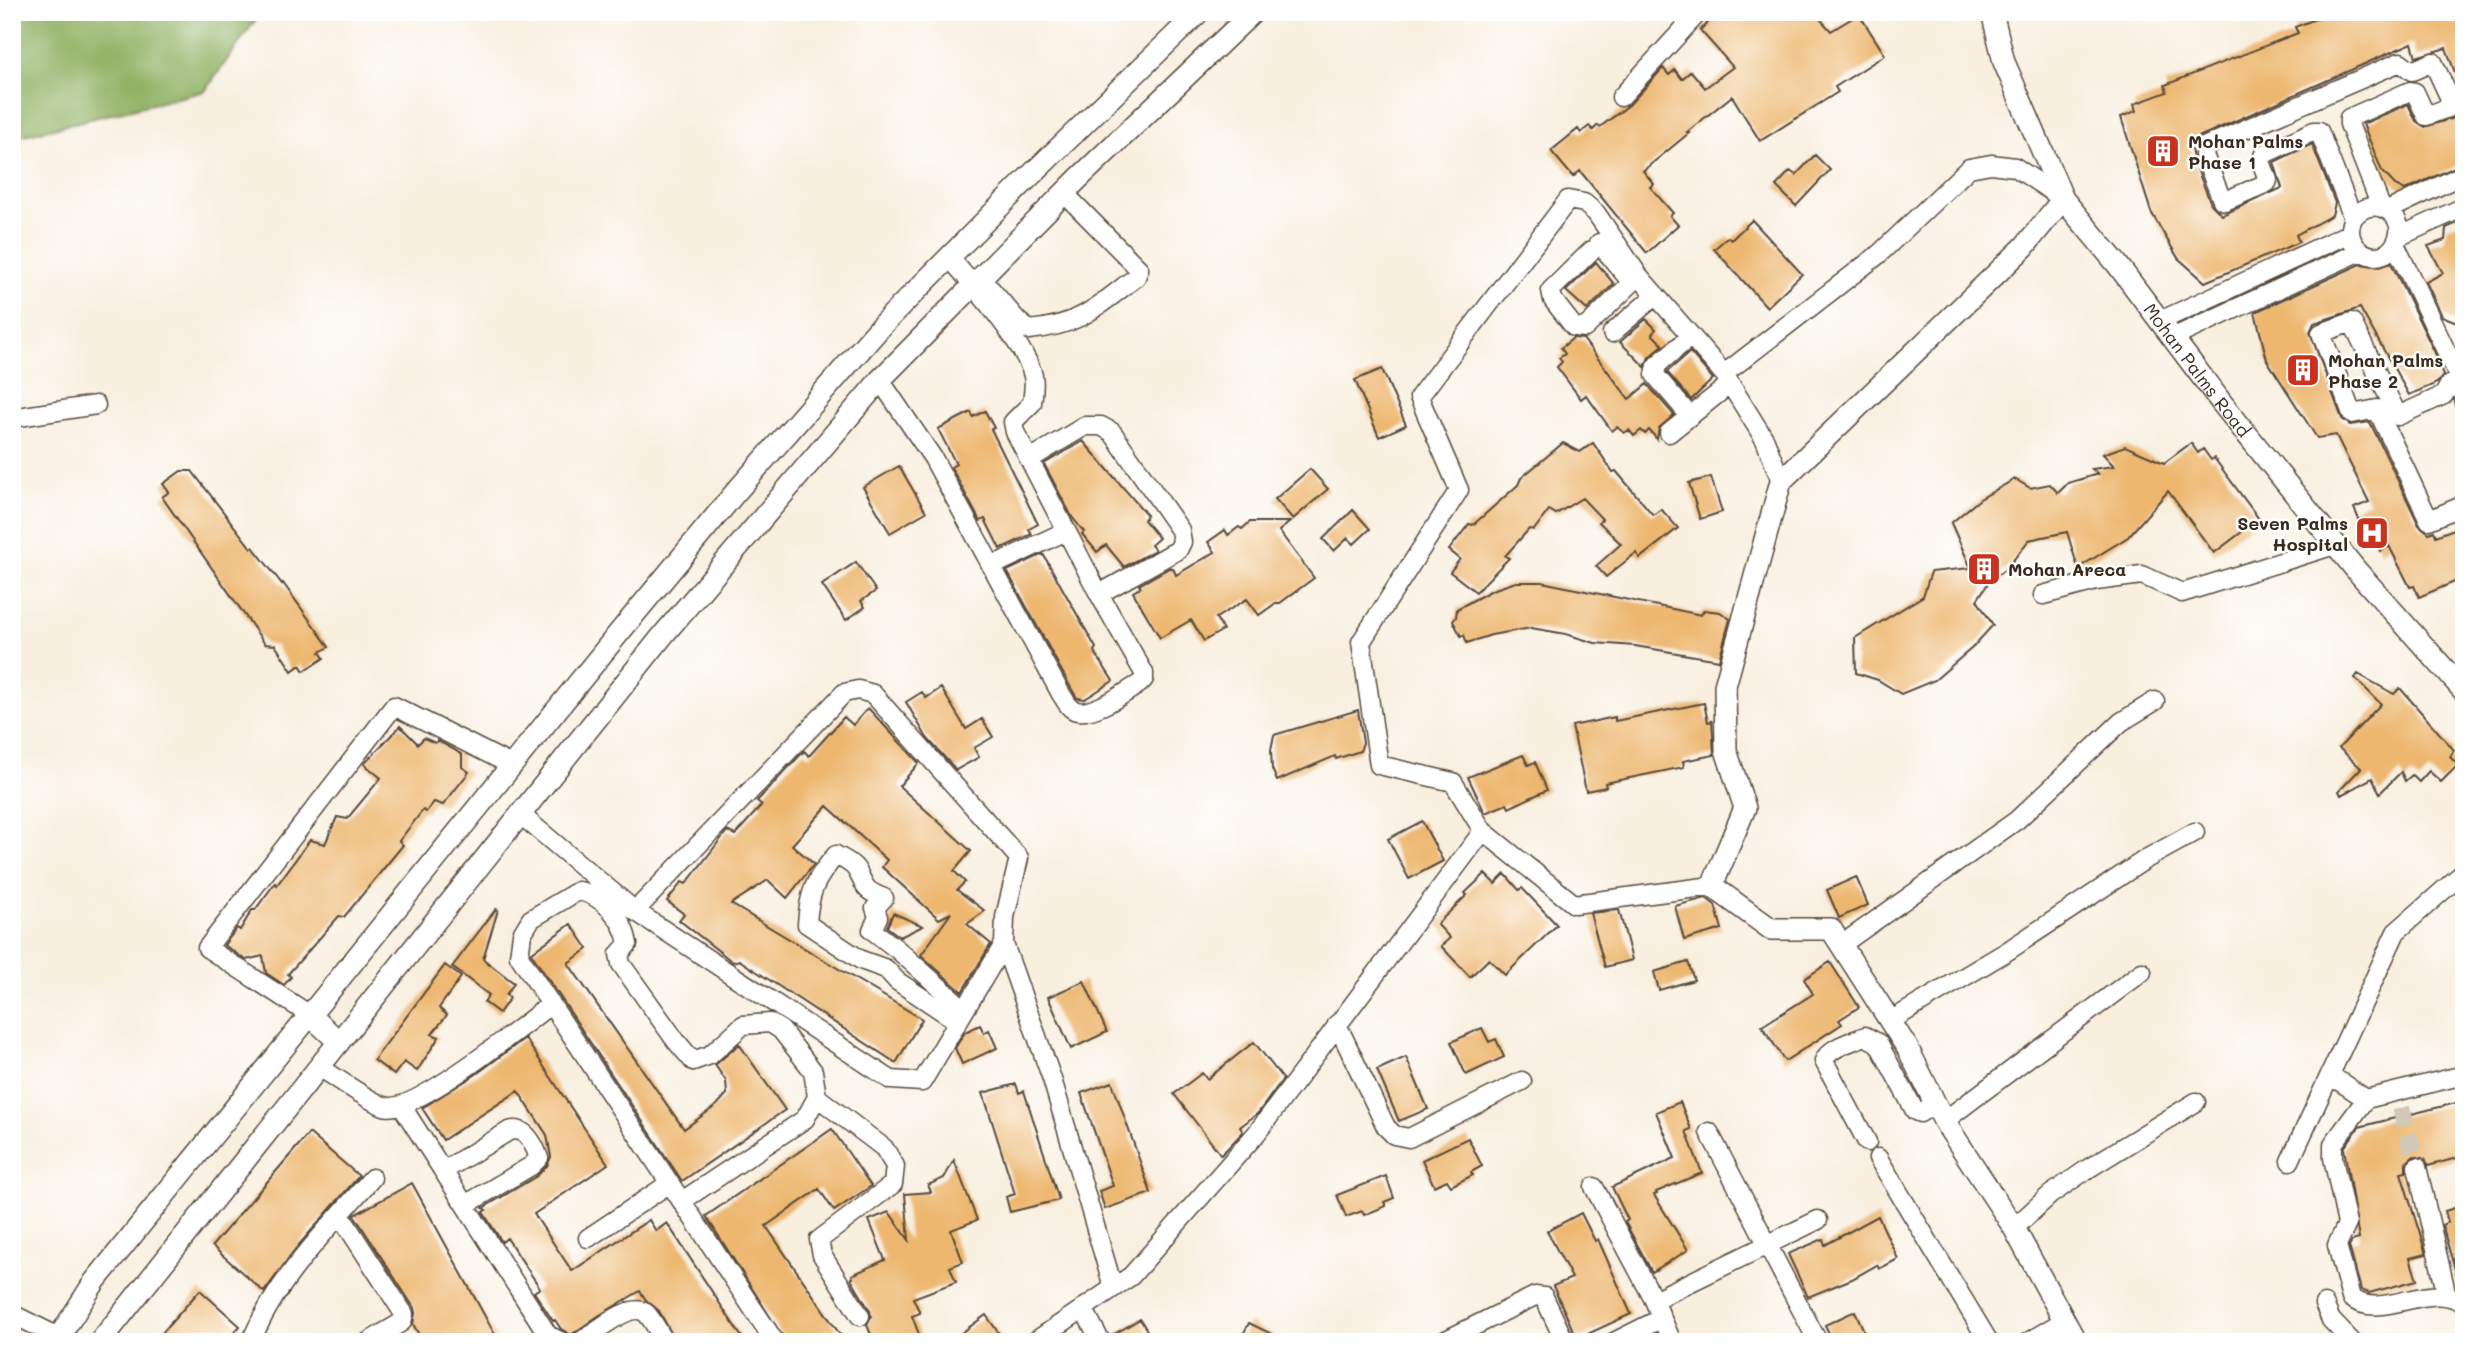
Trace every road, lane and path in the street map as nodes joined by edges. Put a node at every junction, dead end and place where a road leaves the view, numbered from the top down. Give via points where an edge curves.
1 (1199, 12) edge
2 (1253, 12) edge
3 (1699, 12) edge
4 (1992, 12) edge
5 (1621, 97) dead end
6 (1053, 153) junction
7 (2464, 174) edge
8 (1071, 186) junction
9 (2063, 199) junction
10 (2464, 207) edge
11 (2385, 209) junction
12 (2352, 225) junction
13 (2397, 240) junction
14 (2361, 251) junction
15 (949, 257) junction
16 (1635, 279) junction
17 (977, 281) junction
18 (1656, 295) junction
19 (2166, 329) junction
20 (1612, 333) dead end
21 (1692, 336) junction
22 (1727, 379) junction
23 (880, 380) junction
24 (2460, 380) junction
25 (2464, 403) edge
26 (96, 405) dead end
27 (1690, 416) junction
28 (12, 418) edge
29 (2391, 419) junction
30 (1669, 433) dead end
31 (1030, 459) junction
32 (745, 481) junction
33 (1781, 481) junction
34 (2464, 505) edge
35 (772, 508) junction
36 (1066, 531) junction
37 (2335, 545) junction
38 (992, 566) junction
39 (1099, 594) junction
40 (2043, 595) dead end
41 (2464, 691) edge
42 (2155, 701) dead end
43 (511, 765) junction
44 (541, 790) junction
45 (521, 815) junction
46 (1483, 831) junction
47 (2195, 832) dead end
48 (2464, 872) edge
49 (1712, 886) junction
50 (635, 911) junction
51 (1004, 944) junction
52 (1841, 945) junction
53 (2142, 972) dead end
54 (551, 1004) junction
55 (310, 1015) junction
56 (961, 1016) junction
57 (1890, 1021) junction
58 (1338, 1024) junction
59 (339, 1042) junction
60 (319, 1067) junction
61 (2330, 1075) junction
62 (2464, 1075) edge
63 (1522, 1081) dead end
64 (817, 1097) junction
65 (2366, 1099) junction
66 (2196, 1102) dead end
67 (401, 1105) junction
68 (1939, 1113) junction
69 (1709, 1132) dead end
70 (1867, 1142) dead end
71 (1878, 1158) dead end
72 (2290, 1161) dead end
73 (2417, 1167) tunnel mouth
74 (443, 1171) junction
75 (372, 1178) dead end
76 (670, 1183) junction
77 (1594, 1187) dead end
78 (682, 1201) junction
79 (464, 1205) junction
80 (340, 1215) junction
81 (1818, 1220) dead end
82 (2014, 1228) junction
83 (587, 1238) dead end
84 (1768, 1246) junction
85 (1113, 1287) junction
86 (2446, 1296) junction
87 (1654, 1300) junction
88 (2464, 1303) edge
89 (2325, 1304) dead end
90 (1083, 1308) junction
91 (12, 1314) edge
92 (860, 1315) dead end
93 (1662, 1318) junction
94 (2065, 1320) junction
95 (61, 1340) edge
96 (100, 1342) edge
97 (251, 1342) edge
98 (368, 1342) edge
99 (562, 1342) edge
100 (580, 1342) edge
101 (665, 1342) edge
102 (775, 1342) edge
103 (1034, 1342) edge
104 (1101, 1342) edge
105 (1442, 1342) edge
106 (1565, 1342) edge
107 (1614, 1342) edge
108 (1672, 1342) edge
109 (1818, 1342) edge
110 (1989, 1342) edge
111 (2028, 1342) edge
112 (2076, 1342) edge
113 (2352, 1342) edge

1 - 6 street
2 - 8 street
3 - 5 street
4 - 9 street, Mohan Palms Road via 2004,62
6 - 8 street
6 - 15 street
7 - 11 street
8 - 17 street
8 - 17 street via 1139,269 1136,277 1087,315 1029,330
9 - 19 street, Mohan Palms Road
9 - 22 street via 2015,167 1991,164 1969,168 1878,255
9 - 33 street via 2024,247
10 - 13 street
11 - 12 street via 2363,209
11 - 12 street via 2349,118 2413,90 2426,116 2450,107 2433,62 2412,71 2400,62 2206,145 2204,155 2225,201 2267,183 2261,161 2264,154 2319,131
11 - 13 street via 2398,222
12 - 14 street via 2353,243
12 - 19 street
13 - 14 street via 2380,255
13 - 24 street
14 - 19 street
15 - 17 street
15 - 32 street via 883,324
16 - 16 street via 1585,328 1574,327 1553,300 1551,290 1595,247
16 - 18 street
16 - 46 street via 1596,214 1584,203 1568,200 1419,397 1459,490 1361,642 1379,765 1453,782
17 - 23 street
17 - 31 street via 1033,374 1032,403 1013,422
18 - 20 street
18 - 21 street
19 - 37 street, Mohan Palms Road
21 - 22 street
21 - 27 street via 1657,365 1655,375
22 - 27 street
22 - 33 street via 1765,440
23 - 35 street
23 - 38 street via 933,458
24 - 25 street
24 - 29 street via 2449,385 2444,395
26 - 28 street
27 - 30 street
29 - 29 street via 2376,408 2352,414 2322,332 2352,322
29 - 34 street via 2429,520
31 - 36 street
31 - 39 street via 1085,426 1101,426 1112,432 1180,530 1178,550
32 - 35 street
32 - 43 street
33 - 49 street via 1725,686 1726,750 1745,808
35 - 44 street via 664,634
36 - 38 street
36 - 39 street
37 - 40 street via 2182,593 2142,575
37 - 41 street, Mohan Palms Road
38 - 39 street via 1061,694 1080,712 1102,706 1144,679
42 - 52 street via 2121,722 2017,820
43 - 44 street
43 - 55 street
43 - 55 street via 394,706 207,948
44 - 45 street
45 - 50 street
45 - 59 street
46 - 49 street via 1574,904
46 - 58 street
47 - 57 street
48 - 61 street via 2396,932
49 - 52 street via 1771,929 1831,929
50 - 51 street via 844,693 858,690 873,694 1019,858 1005,917
50 - 56 street via 891,1080 922,1082
51 - 56 street
51 - 85 street via 1052,1079
52 - 57 street
53 - 68 street
54 - 64 street via 519,956 522,934 531,919 578,891 589,893 601,899 625,931 628,944 619,954 621,964 693,1061 710,1055 743,1025 770,1023 781,1030 813,1071
54 - 67 street via 445,1083
54 - 76 street
55 - 59 street
55 - 95 street via 95,1281
56 - 56 street via 807,924 808,897 836,855 855,866 863,886 884,898 875,908 878,917 872,930 898,950
57 - 68 street
58 - 63 street via 1386,1128 1394,1135 1409,1138 1426,1131
58 - 85 street via 1256,1133 1131,1276
59 - 60 street
60 - 67 street via 386,1107
60 - 96 street
61 - 65 street
61 - 72 street
62 - 65 street via 2398,1100
64 - 78 street via 805,1119
64 - 92 street via 884,1148 895,1166 893,1184 819,1240 822,1255
65 - 86 street via 2333,1144 2347,1224 2337,1245 2347,1289 2358,1304 2375,1306 2433,1294
66 - 82 street via 2050,1195
67 - 74 street
68 - 70 street via 1915,1111 1878,1043 1865,1036 1826,1055 1824,1062
68 - 82 street
69 - 84 street
71 - 110 street
73 - 86 street
74 - 79 street
74 - 79 street via 517,1128 536,1149 539,1157 531,1166
75 - 80 street
76 - 78 street
76 - 83 street
77 - 87 street
78 - 102 street
79 - 99 street via 548,1335
80 - 97 street via 294,1269
80 - 98 street via 404,1314 402,1322
81 - 84 street
82 - 94 street
84 - 87 street
84 - 109 street
85 - 90 street
86 - 88 street
87 - 93 street
89 - 113 street via 2331,1320
90 - 103 street
90 - 104 street
91 - 95 street
93 - 107 street
93 - 108 street
94 - 111 street
94 - 112 street
100 - 101 street via 624,1313 640,1310
105 - 106 street via 1535,1296 1544,1297

